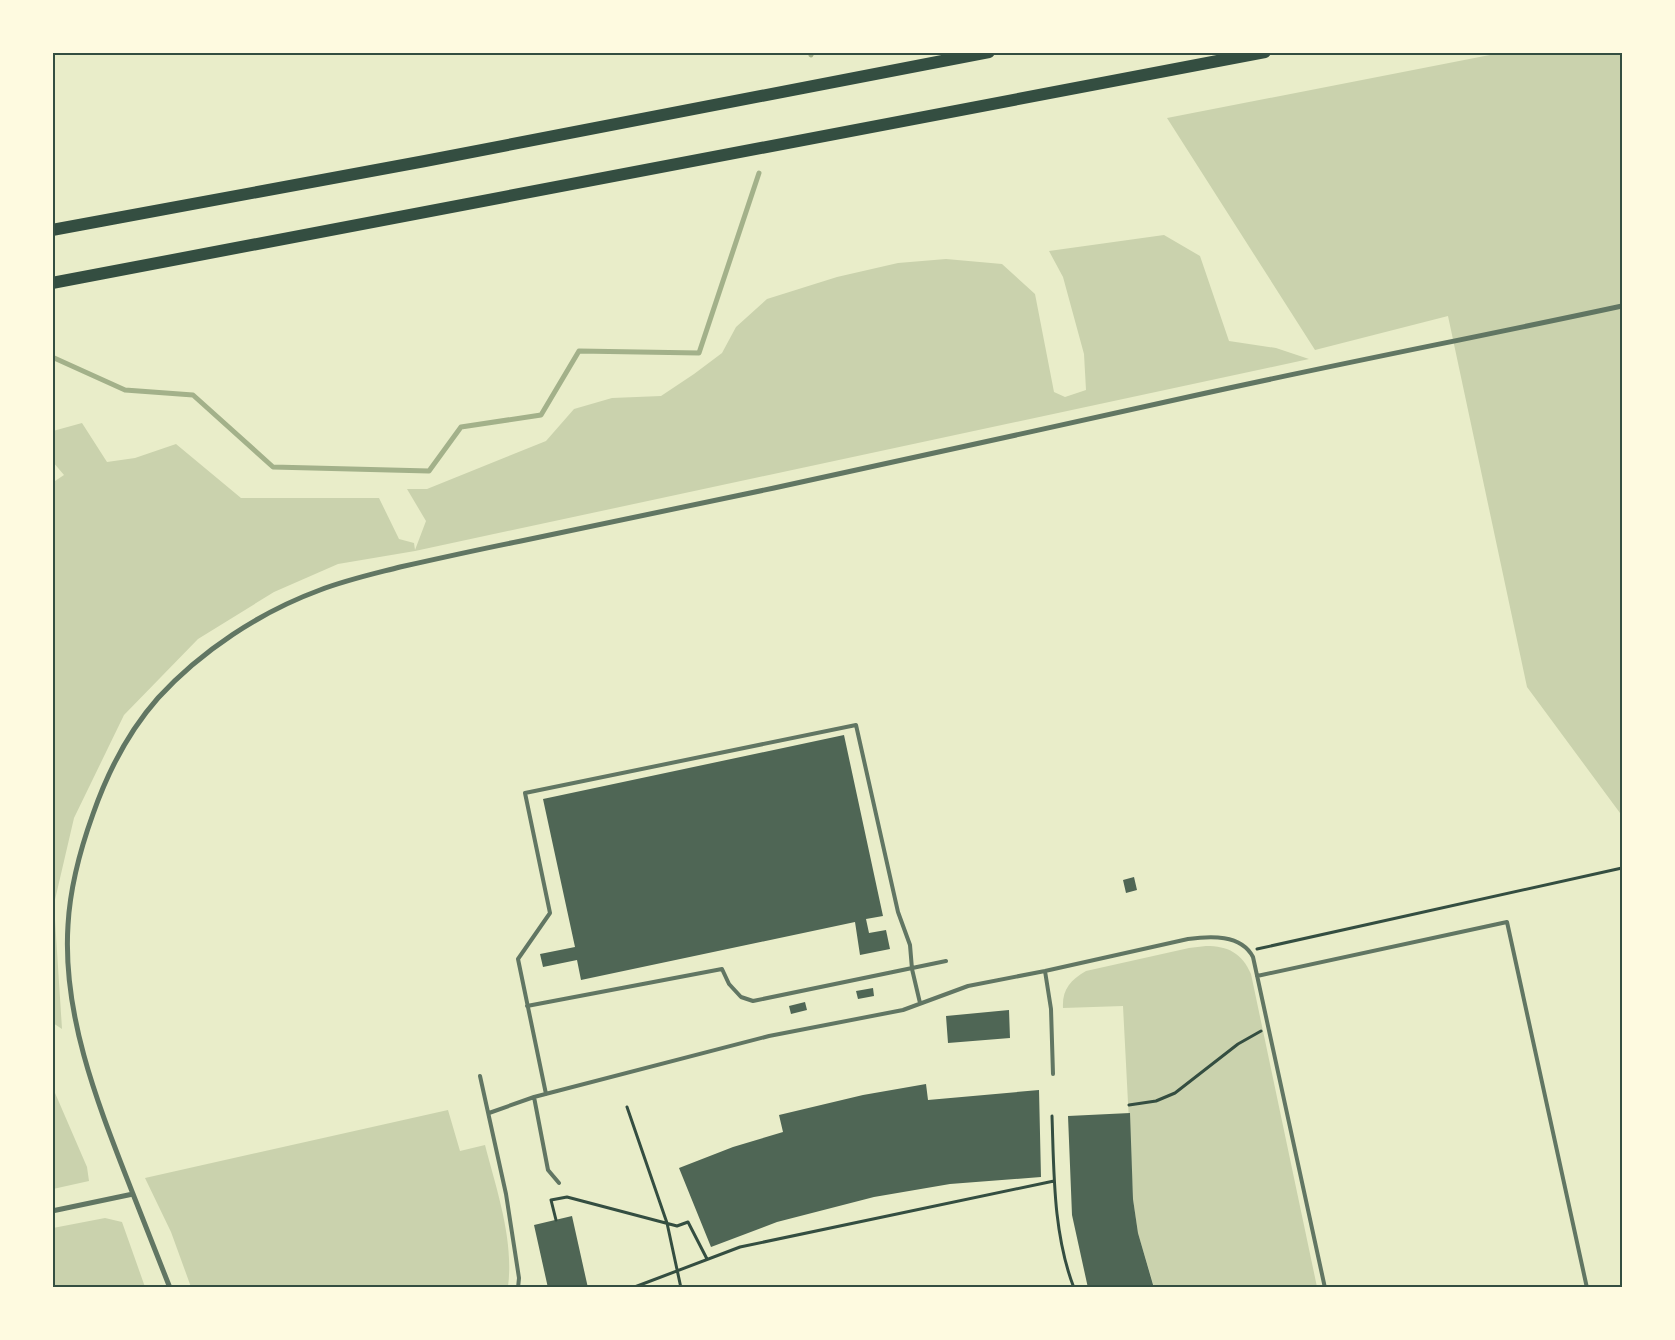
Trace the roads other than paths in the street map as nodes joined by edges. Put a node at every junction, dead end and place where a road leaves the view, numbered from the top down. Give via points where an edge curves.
1 (989, 52) edge
2 (1265, 52) edge
3 (52, 230) edge
4 (52, 283) edge
5 (1622, 306) edge
6 (946, 961) dead end
7 (912, 969) junction
8 (1045, 971) junction
9 (1257, 976) junction
10 (920, 1003) junction
11 (527, 1006) junction
12 (1053, 1074) dead end
13 (480, 1076) dead end
14 (546, 1094) junction
15 (534, 1097) junction
16 (489, 1113) junction
17 (559, 1182) dead end
18 (133, 1194) junction
19 (52, 1211) edge
20 (170, 1288) edge
21 (518, 1288) edge
22 (1325, 1288) edge
23 (1587, 1288) edge

1 - 3 main road
2 - 4 main road
5 - 18 street via 441,557 337,584 264,616 198,661 139,722 122,747 103,787 78,864 68,929 74,1014 94,1087
6 - 7 lane
7 - 10 lane
7 - 11 lane via 753,1001 741,997 729,984 722,969
7 - 11 lane via 910,945 898,912 856,725 525,793 550,913 518,958
8 - 9 lane via 1208,936 1232,940 1249,950
8 - 10 lane via 968,986
8 - 12 lane via 1051,1009
9 - 22 lane
9 - 23 lane via 1507,922
10 - 14 lane via 903,1010 769,1036
11 - 14 lane
13 - 16 lane
14 - 15 lane
15 - 16 lane
15 - 17 lane via 548,1170
16 - 21 lane via 506,1194
18 - 19 street
18 - 20 street

